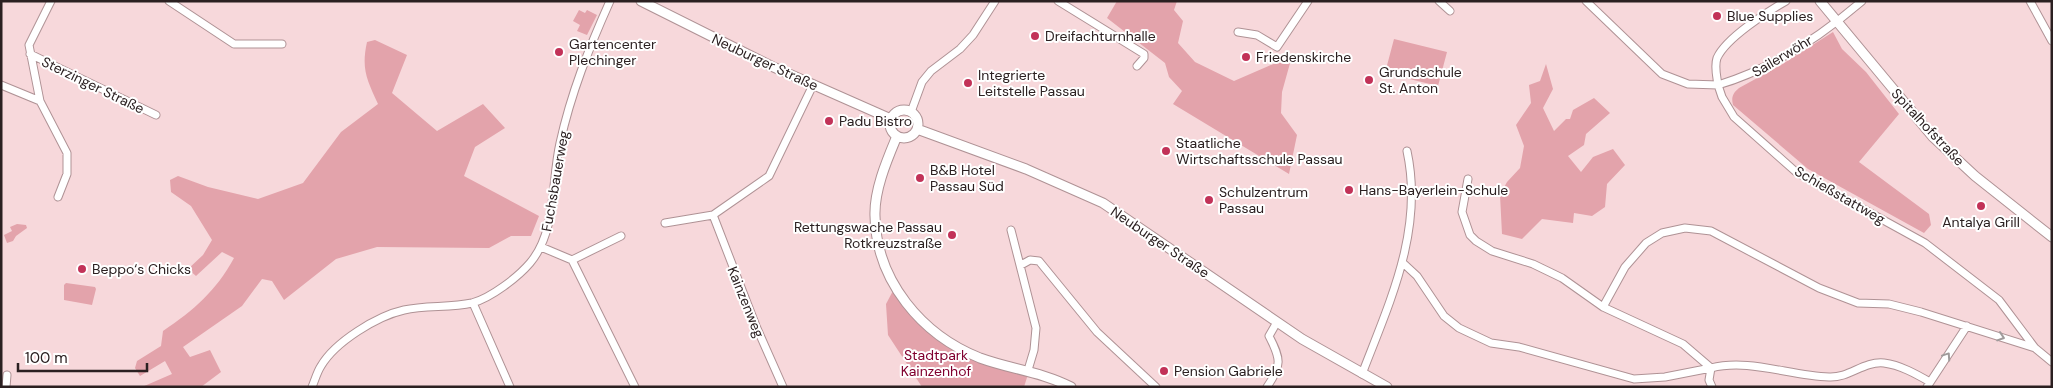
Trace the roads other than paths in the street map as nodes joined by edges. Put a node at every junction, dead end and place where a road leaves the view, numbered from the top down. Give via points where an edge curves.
1 (51, 1) edge
2 (169, 1) edge
3 (610, 1) edge
4 (641, 1) edge
5 (995, 1) edge
6 (1058, 1) edge
7 (1308, 1) edge
8 (1439, 1) edge
9 (1586, 1) edge
10 (1786, 1) edge
11 (1820, 1) edge
12 (1862, 1) edge
13 (2030, 1) edge
14 (1450, 11) dead end
15 (1837, 23) junction
16 (1238, 32) dead end
17 (2052, 41) edge
18 (282, 44) dead end
19 (30, 54) junction
20 (1137, 66) dead end
21 (1, 85) edge
22 (813, 85) junction
23 (1718, 85) junction
24 (40, 101) junction
25 (911, 112) junction
26 (156, 115) dead end
27 (891, 119) junction
28 (917, 129) junction
29 (897, 136) junction
30 (1406, 151) dead end
31 (1468, 179) dead end
32 (58, 197) dead end
33 (712, 215) junction
34 (665, 223) dead end
35 (1011, 230) dead end
36 (620, 236) dead end
37 (2052, 237) edge
38 (541, 247) junction
39 (572, 260) junction
40 (1403, 264) junction
41 (1021, 265) junction
42 (473, 303) junction
43 (1602, 307) junction
44 (1277, 322) junction
45 (1967, 326) junction
46 (2035, 348) junction
47 (2052, 362) edge
48 (1711, 368) junction
49 (1028, 370) junction
50 (1362, 374) junction
51 (7, 375) dead end
52 (1928, 384) edge
53 (6, 387) edge
54 (312, 387) edge
55 (510, 387) edge
56 (634, 387) edge
57 (783, 387) edge
58 (1071, 387) edge
59 (1156, 387) edge
60 (1267, 387) edge
61 (1387, 387) edge
62 (1712, 387) edge

1 - 19 street via 29,45
2 - 18 street via 234,44
3 - 38 street, Fuchsbauerweg via 573,91 560,145 547,232
4 - 22 street, Neuburger Straße
5 - 25 street via 973,35 922,82
6 - 20 street via 1144,54
7 - 16 street via 1277,47 1257,35
8 - 14 street
9 - 23 street via 1662,74 1688,84
10 - 23 street via 1756,19 1723,50 1717,58 1715,70
11 - 15 street, Spitalhofstraße
12 - 15 street, Sailerwöhr
13 - 17 street
15 - 23 street, Sailerwöhr via 1758,72
15 - 37 street, Spitalhofstraße via 1947,151
19 - 24 street
19 - 26 street, Sterzinger Straße
21 - 24 street
22 - 27 street, Neuburger Straße
22 - 33 street via 769,176
23 - 46 street, Schießstattweg via 1734,117 1796,172 1925,243 1999,300
24 - 32 street via 67,153 68,174
25 - 27 street via 900,111
25 - 28 street via 917,118
27 - 29 street via 891,128
28 - 29 street via 910,136
28 - 44 street, Neuburger Straße via 1026,169 1103,203
29 - 49 street via 887,162 875,216 882,254 895,287 921,321 947,342 980,357
30 - 40 street via 1411,178 1410,231
31 - 43 street via 1462,212 1470,235 1476,241 1492,251 1533,264 1562,278
33 - 34 street
33 - 57 street, Kainzenweg
35 - 41 street
36 - 39 street
38 - 39 street
38 - 42 street, Fuchsbauerweg via 519,275
39 - 56 street
40 - 48 street via 1417,276 1444,316 1460,328 1491,342 1634,379
40 - 50 street
41 - 49 street via 1036,328
41 - 59 street via 1030,260 1038,262 1097,332
42 - 54 street via 404,310 369,324 337,348 322,365
42 - 55 street
43 - 45 street via 1625,267 1646,243 1662,233 1685,228 1711,232 1819,288 1858,303 1889,304
43 - 48 street via 1683,344
44 - 50 street, Neuburger Straße
44 - 60 street via 1269,336 1278,352 1278,366
45 -> 46 street
52 -> 45 street
46 - 47 street, Schießstattweg
48 - 52 street via 1725,364 1831,378 1851,373 1866,364 1885,363 1909,370
48 - 62 street via 1709,380
49 - 58 street
50 - 61 street, Neuburger Straße
51 - 53 street

